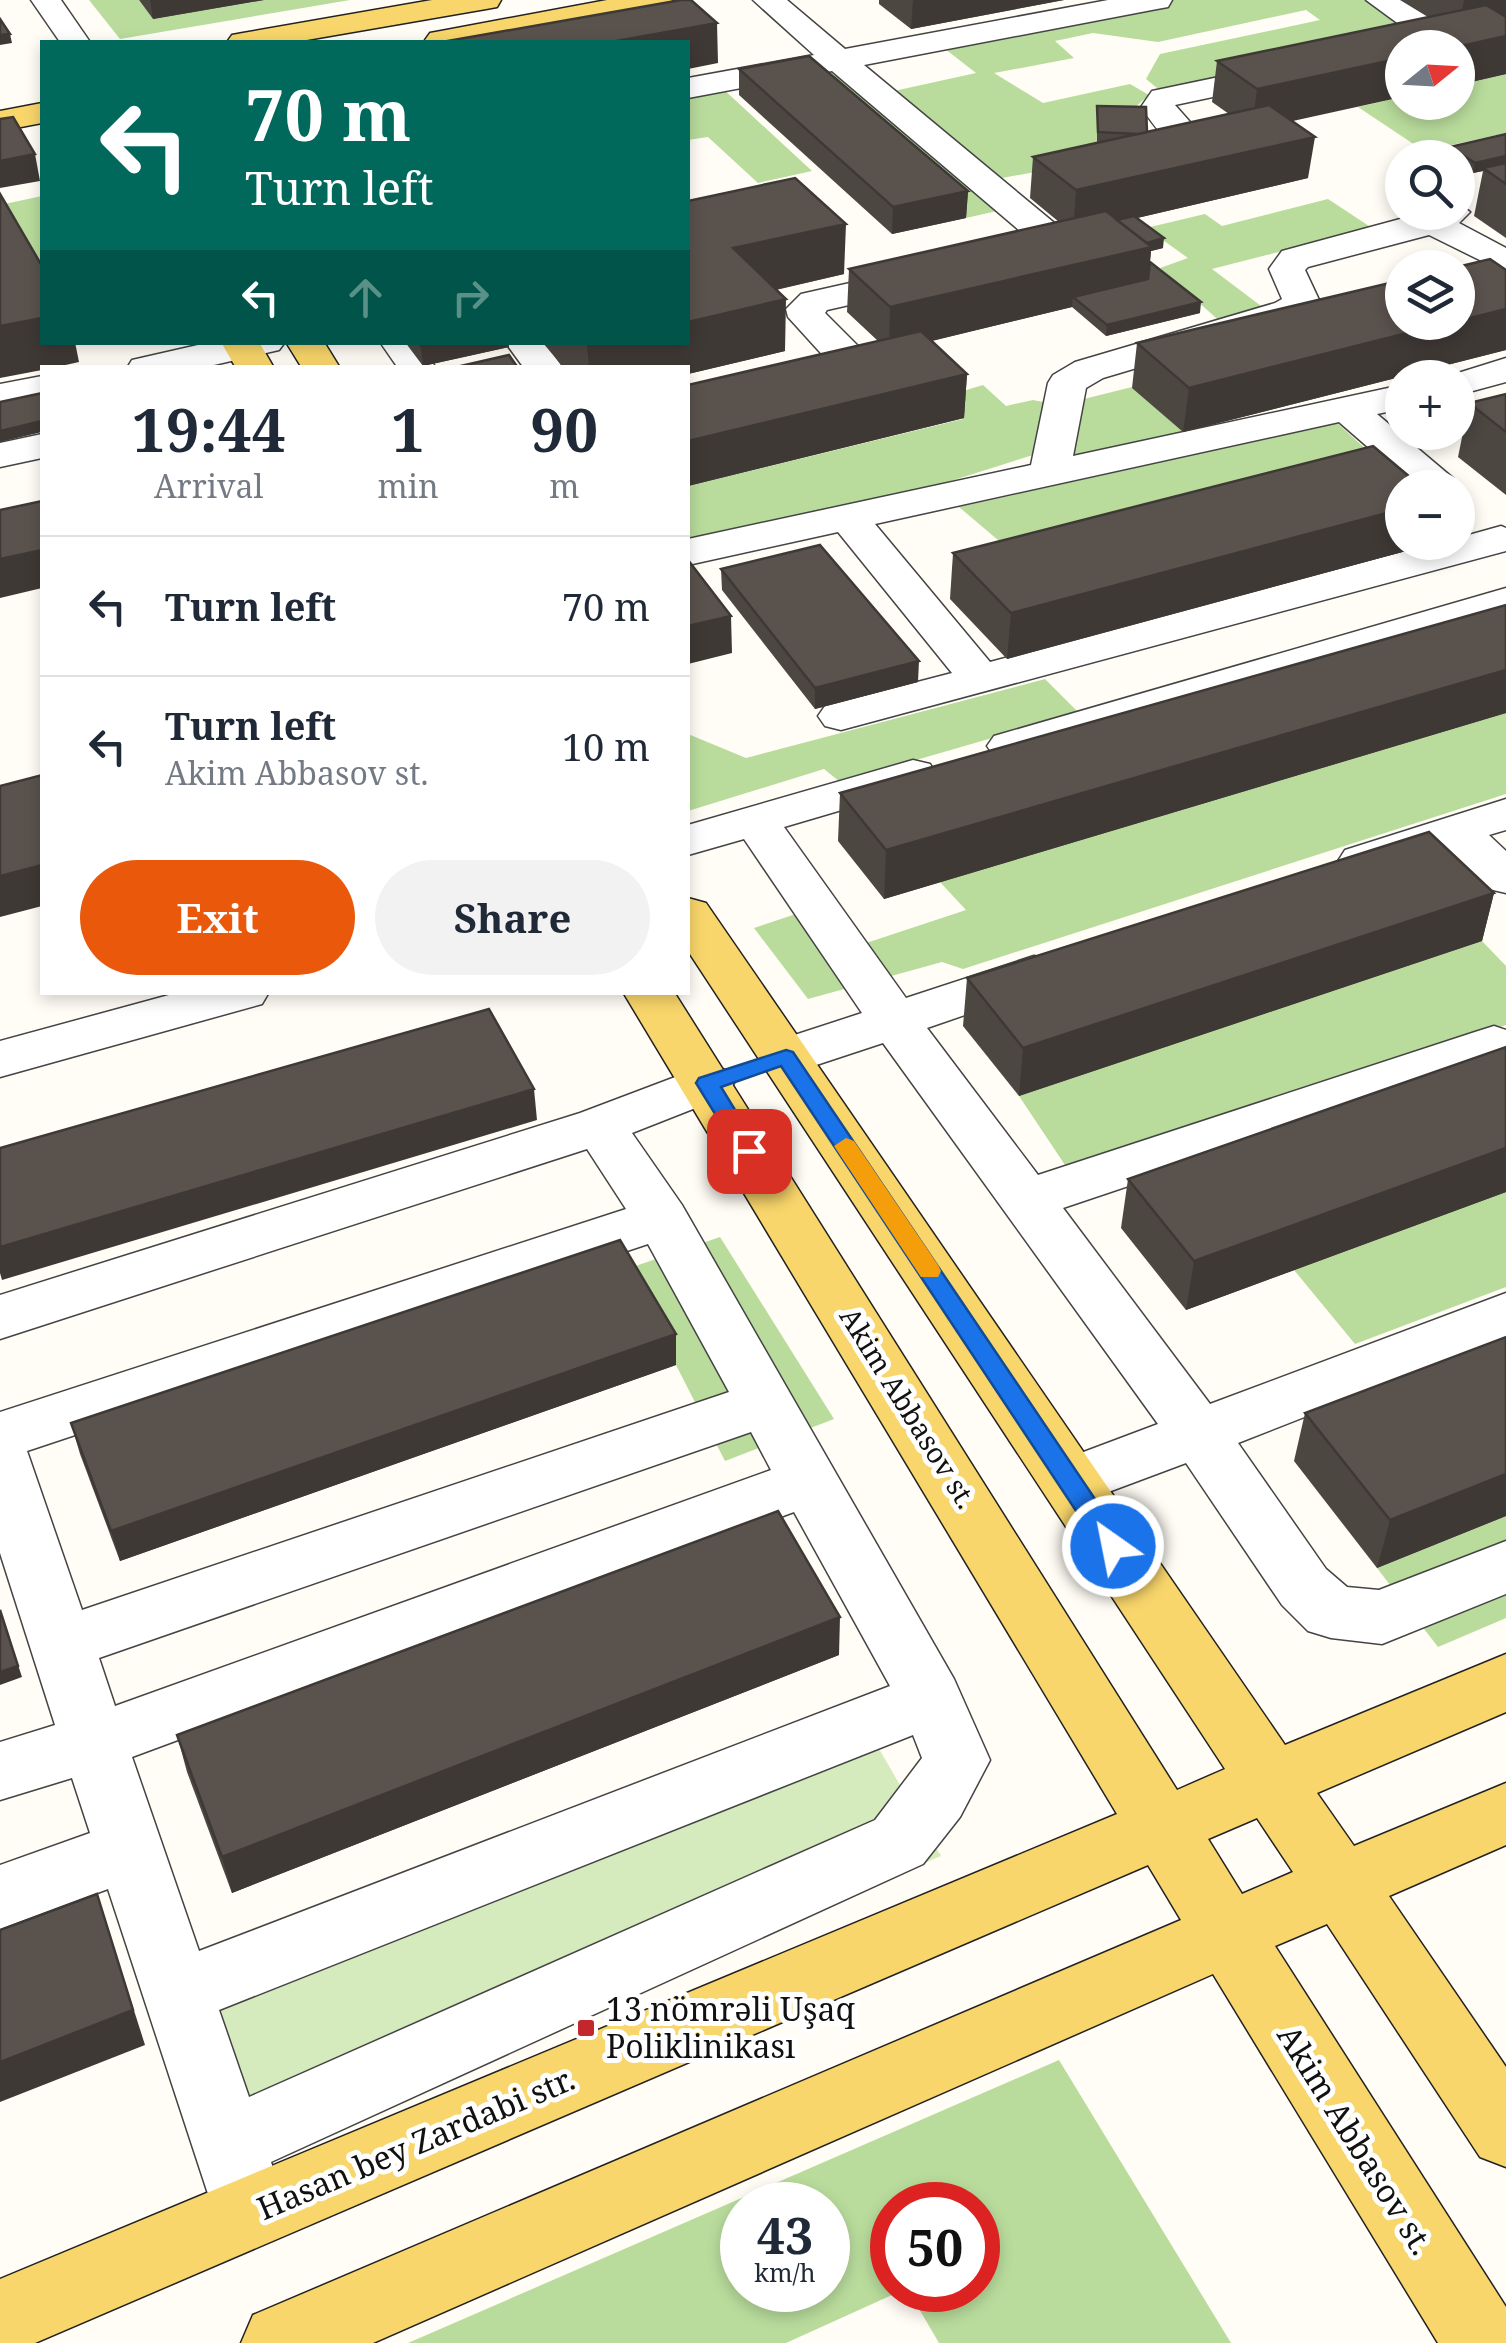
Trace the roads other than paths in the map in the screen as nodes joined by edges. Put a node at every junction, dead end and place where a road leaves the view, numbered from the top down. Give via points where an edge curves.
1 (46, 0) edge
2 (486, 0) edge
3 (656, 0) edge
4 (768, 0) edge
5 (1158, 0) edge
6 (1380, 0) edge
7 (1427, 30) edge
8 (73, 40) edge
9 (255, 40) edge
10 (439, 40) edge
11 (1385, 52) edge
12 (837, 58) junction
13 (690, 88) edge
14 (40, 113) edge
15 (0, 121) edge
16 (1236, 142) edge
17 (1197, 149) junction
18 (1160, 157) edge
19 (1031, 184) edge
20 (994, 191) junction
21 (1391, 230) edge
22 (1473, 230) edge
23 (856, 260) dead end
24 (1506, 262) edge
25 (885, 284) junction
26 (526, 345) edge
27 (251, 350) edge
28 (164, 365) edge
29 (542, 365) edge
30 (1506, 370) edge
31 (1475, 378) edge
32 (40, 388) edge
33 (0, 396) edge
34 (1385, 401) edge
35 (690, 408) edge
36 (1349, 411) junction
37 (40, 446) edge
38 (0, 454) edge
39 (1419, 470) edge
40 (1049, 473) junction
41 (847, 516) junction
42 (1475, 516) edge
43 (1504, 540) edge
44 (690, 552) edge
45 (1506, 601) edge
46 (982, 680) junction
47 (841, 716) dead end
48 (1506, 814) edge
49 (755, 820) junction
50 (1455, 830) junction
51 (690, 839) edge
52 (1324, 874) edge
53 (1506, 878) edge
54 (690, 917) edge
55 (1081, 957) edge
56 (233, 995) edge
57 (650, 995) edge
58 (894, 1020) junction
59 (1494, 1044) dead end
60 (786, 1057) junction
61 (0, 1059) edge
62 (707, 1083) junction
63 (599, 1126) junction
64 (1026, 1200) junction
65 (662, 1219) junction
66 (1506, 1314) edge
67 (0, 1317) edge
68 (766, 1402) junction
69 (1198, 1433) junction
70 (0, 1436) edge
71 (0, 1458) edge
72 (809, 1481) junction
73 (1071, 1482) junction
74 (1506, 1567) edge
75 (61, 1644) junction
76 (1506, 1682) edge
77 (930, 1699) junction
78 (94, 1742) junction
79 (0, 1770) edge
80 (1270, 1782) junction
81 (1506, 1813) edge
82 (1162, 1827) junction
83 (129, 1850) junction
84 (1339, 1887) junction
85 (0, 1897) edge
86 (1230, 1935) junction
87 (176, 1993) junction
88 (1506, 2132) edge
89 (227, 2144) junction
90 (250, 2214) junction
91 (0, 2318) edge
92 (281, 2343) edge
93 (1483, 2343) edge

1 - 8 street
2 - 9 main road
3 - 10 main road
4 - 12 street
5 - 12 street
6 - 7 street
11 - 17 street via 1164,98 1157,107
12 - 13 street
12 - 20 street
14 - 15 main road
16 - 17 street
17 - 18 street
19 - 20 street
20 - 25 street via 1045,234 1043,246
21 - 40 street via 1294,259 1287,269 1302,302 1288,311 1089,370 1066,383
22 - 24 street
23 - 25 street
25 - 35 street via 805,308 846,355 848,365 837,372
26 - 29 street
27 - 28 street
30 - 31 street
32 - 33 street
34 - 36 street
36 - 39 street
36 - 40 street
37 - 38 street
40 - 41 street
41 - 44 street
41 - 46 street
42 - 43 street
43 - 46 street
45 - 49 street
46 - 47 street
48 - 50 street
49 - 51 street
49 - 58 street
50 - 52 street
50 - 53 street
54 - 60 main road
55 - 58 street
56 - 61 street
57 - 62 main road, Akim Abbasov st.
58 - 60 street
58 - 64 street
59 - 64 street
60 - 62 main road
60 - 73 main road
62 - 63 street
62 - 82 main road, Akim Abbasov st.
63 - 65 street
63 - 67 street
64 - 69 street
65 - 68 street
65 - 70 street
66 - 69 street
68 - 72 street
68 - 75 street
69 - 73 street
69 - 74 street via 1304,1587 1331,1612 1382,1617
71 - 75 street
72 - 77 street
72 - 78 street
73 - 80 main road
75 - 78 street
76 - 80 main road, Hasan bey Zardabi str.
77 - 87 street
77 - 89 street via 956,1760 898,1842
78 - 79 street
78 - 83 street
80 - 82 main road, Hasan bey Zardabi str.
80 - 84 main road
81 - 84 main road
82 - 86 main road, Akim Abbasov st.
82 - 90 main road, Hasan bey Zardabi str.
83 - 85 street
83 - 87 street
84 - 86 main road
84 - 88 main road
86 - 92 main road
86 - 93 main road, Akim Abbasov st.
87 - 89 street
89 - 90 street
90 - 91 main road, Hasan bey Zardabi str.

